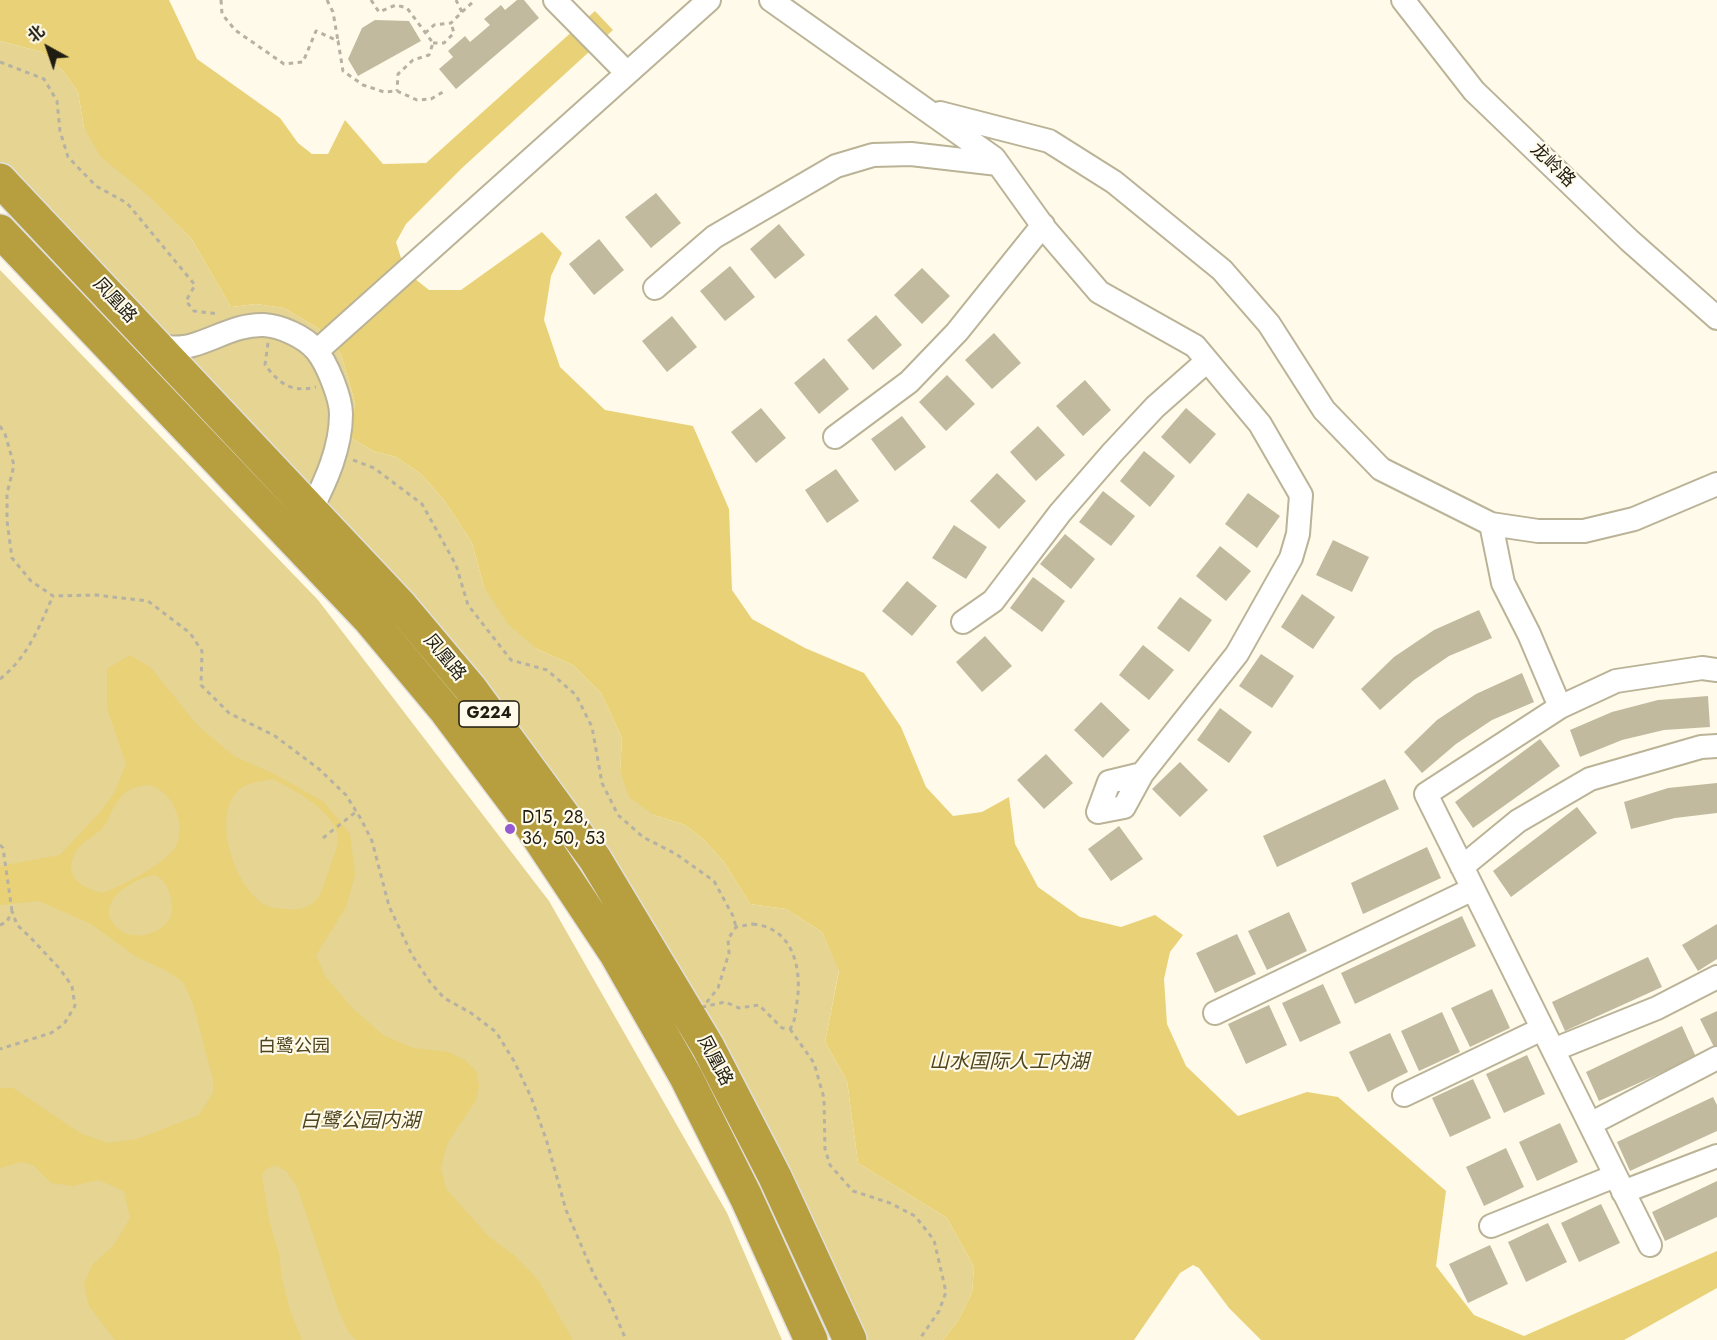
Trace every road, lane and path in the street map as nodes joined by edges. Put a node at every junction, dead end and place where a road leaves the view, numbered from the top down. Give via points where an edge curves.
1 (221, 0) edge
2 (327, 0) edge
3 (371, 0) edge
4 (456, 0) edge
5 (475, 0) edge
6 (709, 0) edge
7 (771, 0) edge
8 (1403, 0) edge
9 (560, 5) edge
10 (462, 12) junction
11 (451, 23) junction
12 (425, 33) junction
13 (338, 41) junction
14 (434, 43) junction
15 (0, 62) edge
16 (627, 73) junction
17 (397, 91) junction
18 (443, 92) dead end
19 (927, 110) junction
20 (998, 164) junction
21 (0, 180) edge
22 (1043, 225) junction
23 (0, 231) edge
24 (655, 288) dead end
25 (223, 315) dead end
26 (1717, 318) edge
27 (269, 326) junction
28 (157, 347) junction
29 (317, 351) junction
30 (1207, 361) junction
31 (333, 382) junction
32 (0, 426) edge
33 (835, 437) dead end
34 (335, 453) junction
35 (1717, 484) edge
36 (311, 510) junction
37 (1491, 524) junction
38 (53, 596) junction
39 (963, 622) dead end
40 (1717, 670) edge
41 (0, 679) edge
42 (1560, 707) junction
43 (1717, 746) edge
44 (1142, 774) dead end
45 (357, 811) junction
46 (323, 838) dead end
47 (1, 846) edge
48 (1462, 867) junction
49 (1473, 889) junction
50 (12, 911) junction
51 (0, 925) edge
52 (736, 927) junction
53 (1717, 977) edge
54 (1215, 1013) dead end
55 (790, 1029) junction
56 (1542, 1029) junction
57 (0, 1049) edge
58 (1553, 1050) junction
59 (1717, 1058) edge
60 (1404, 1095) dead end
61 (1590, 1124) junction
62 (1717, 1156) edge
63 (1619, 1184) junction
64 (1491, 1226) dead end
65 (1650, 1245) dead end
66 (626, 1340) edge
67 (811, 1340) edge
68 (850, 1340) edge
69 (919, 1340) edge

1 - 13 path via 222,14 235,30 284,64 303,62 316,31
2 - 13 path
3 - 12 path via 379,12 396,5 407,8
4 - 10 path
5 - 10 path
6 - 16 street
7 - 19 street
8 - 26 street, 龙岭路 via 1474,91 1629,240
9 - 16 street
10 - 11 path
11 - 12 path via 434,25
11 - 14 path via 454,33 444,42
12 - 14 path
13 - 17 path via 343,71 363,85 384,92
14 - 17 path via 429,55 413,60 398,74
15 - 25 path via 44,79 57,101 68,157 96,186 128,203 151,231 195,285 186,301 194,311
16 - 29 street
17 - 18 path via 417,100 431,99
19 - 20 street
19 - 37 street via 1049,141 1114,182 1222,270 1269,324 1324,410 1381,469
20 - 22 street
20 - 24 street via 911,154 873,155 836,166 714,237
21 - 28 highway, 凤凰路 / G224
22 - 30 street via 1099,291 1195,346
22 - 33 street via 957,332 925,365
23 - 67 highway, 凤凰路 / G224 via 369,619 446,711 521,811 616,954 686,1077
27 - 28 street via 239,328 193,345
27 - 29 street via 304,340
27 - 31 path via 265,365 275,378 295,390
28 - 36 highway, 凤凰路 / G224
29 - 31 street
30 - 39 street via 1155,407 1113,452 1060,513 993,601
30 - 44 street via 1260,424 1301,495 1298,534 1291,558 1237,654
31 - 34 street via 341,412
32 - 38 path via 15,465 7,494 12,558 31,581
34 - 36 street
34 - 52 path via 374,468 422,504 456,565 468,605 511,660 547,670 576,695 592,727 602,783 618,815 643,837 714,881
35 - 37 street via 1634,519 1584,531 1538,531
36 - 68 highway, 凤凰路 / G224 via 401,606 470,688 594,859 708,1047 775,1178
37 - 42 street via 1503,583
38 - 41 path via 26,651
38 - 45 path via 96,595 148,602 190,633 202,651 201,685 229,713 275,736 319,769
40 - 42 street via 1702,668 1617,681
42 - 48 street via 1426,794
43 - 48 street via 1701,747 1590,779 1518,821
45 - 46 path
45 - 66 path via 372,841 389,906 412,955 444,998 496,1032 514,1061 547,1142 566,1210
47 - 50 path
48 - 49 street
49 - 54 street
49 - 56 street
50 - 51 path via 7,922
50 - 57 path via 17,925 72,986 75,1006 64,1024 51,1033
52 - 55 path via 753,924 772,929 794,957 799,978 795,1020
52 - 55 path via 728,939 729,953 718,988 703,1007 725,1002 739,1008 759,1005 782,1028
53 - 58 street via 1657,1008
55 - 69 path via 814,1063 824,1098 825,1149 830,1165 853,1191 891,1203 915,1216 934,1240 946,1292 939,1311
56 - 58 street
56 - 60 street
58 - 61 street
59 - 61 street
61 - 63 street
62 - 63 street
63 - 64 street
63 - 65 street

